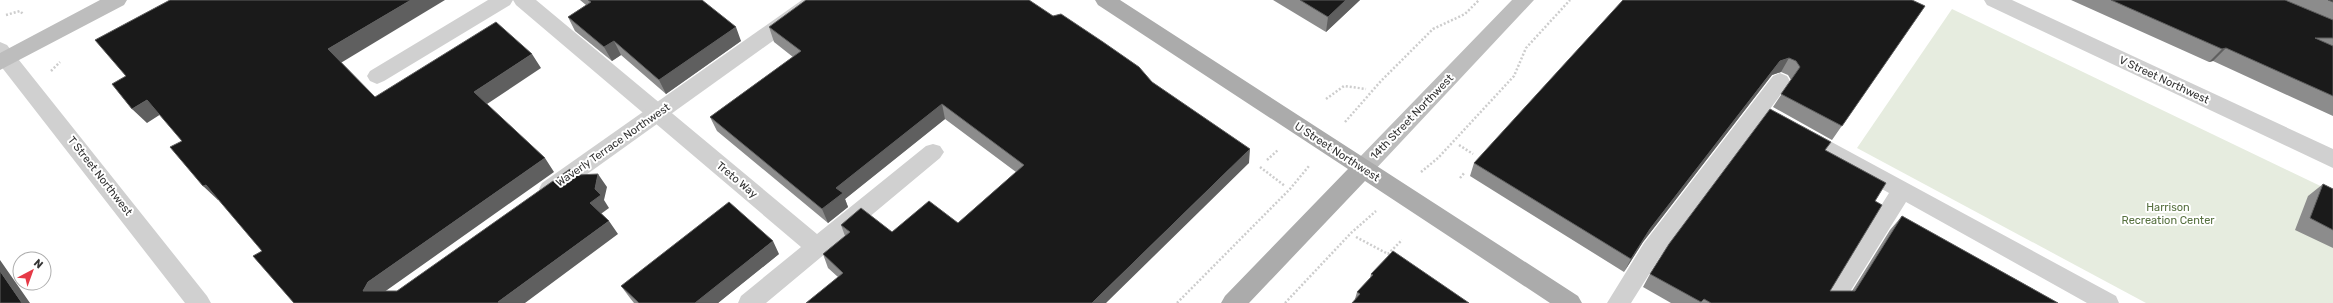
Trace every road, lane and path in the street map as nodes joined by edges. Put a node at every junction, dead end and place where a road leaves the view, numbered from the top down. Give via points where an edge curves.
1 (116, 0) edge
2 (503, 0) edge
3 (523, 0) edge
4 (816, 0) edge
5 (1105, 0) edge
6 (1524, 0) edge
7 (1570, 0) edge
8 (1994, 0) edge
9 (23, 14) dead end
10 (6, 15) dead end
11 (2, 56) edge
12 (61, 61) dead end
13 (50, 71) dead end
14 (378, 76) dead end
15 (1780, 81) dead end
16 (1366, 89) dead end
17 (1326, 99) dead end
18 (658, 112) junction
19 (1772, 118) junction
20 (1459, 145) dead end
21 (1278, 150) dead end
22 (933, 152) dead end
23 (1473, 154) dead end
24 (1267, 160) dead end
25 (2333, 160) edge
26 (1260, 167) dead end
27 (1363, 168) junction
28 (1465, 172) dead end
29 (1460, 178) dead end
30 (1285, 186) dead end
31 (1902, 190) junction
32 (1398, 191) junction
33 (536, 199) edge
34 (1356, 237) dead end
35 (1402, 240) dead end
36 (817, 247) junction
37 (199, 303) edge
38 (749, 303) edge
39 (1233, 303) edge
40 (1285, 303) edge
41 (1570, 303) edge
42 (1618, 303) edge
43 (1831, 303) edge
44 (2108, 303) edge

1 - 11 main road
2 - 14 lane
3 - 18 lane, Treto Way
4 - 18 street, Waverly Terrace Northwest
5 - 27 main road, U Street Northwest
6 - 27 main road, 14th Street Northwest
7 - 32 path via 1526,48 1514,76 1438,158
8 - 25 street, V Street Northwest
9 - 10 path via 20,11
11 - 37 street, T Street Northwest
12 - 13 path
15 - 19 lane
16 - 17 path via 1344,86
18 - 33 street, Waverly Terrace Northwest
18 - 36 lane, Treto Way
19 - 31 lane
19 - 42 lane via 1652,250
20 - 23 path
21 - 24 path
22 - 36 lane
26 - 30 path
27 - 32 main road, U Street Northwest
27 - 39 main road, 14th Street Northwest
28 - 29 path
31 - 43 lane
31 - 44 lane
32 - 40 path via 1351,233
32 - 41 main road, U Street Northwest
34 - 35 path via 1388,254
36 - 38 lane

